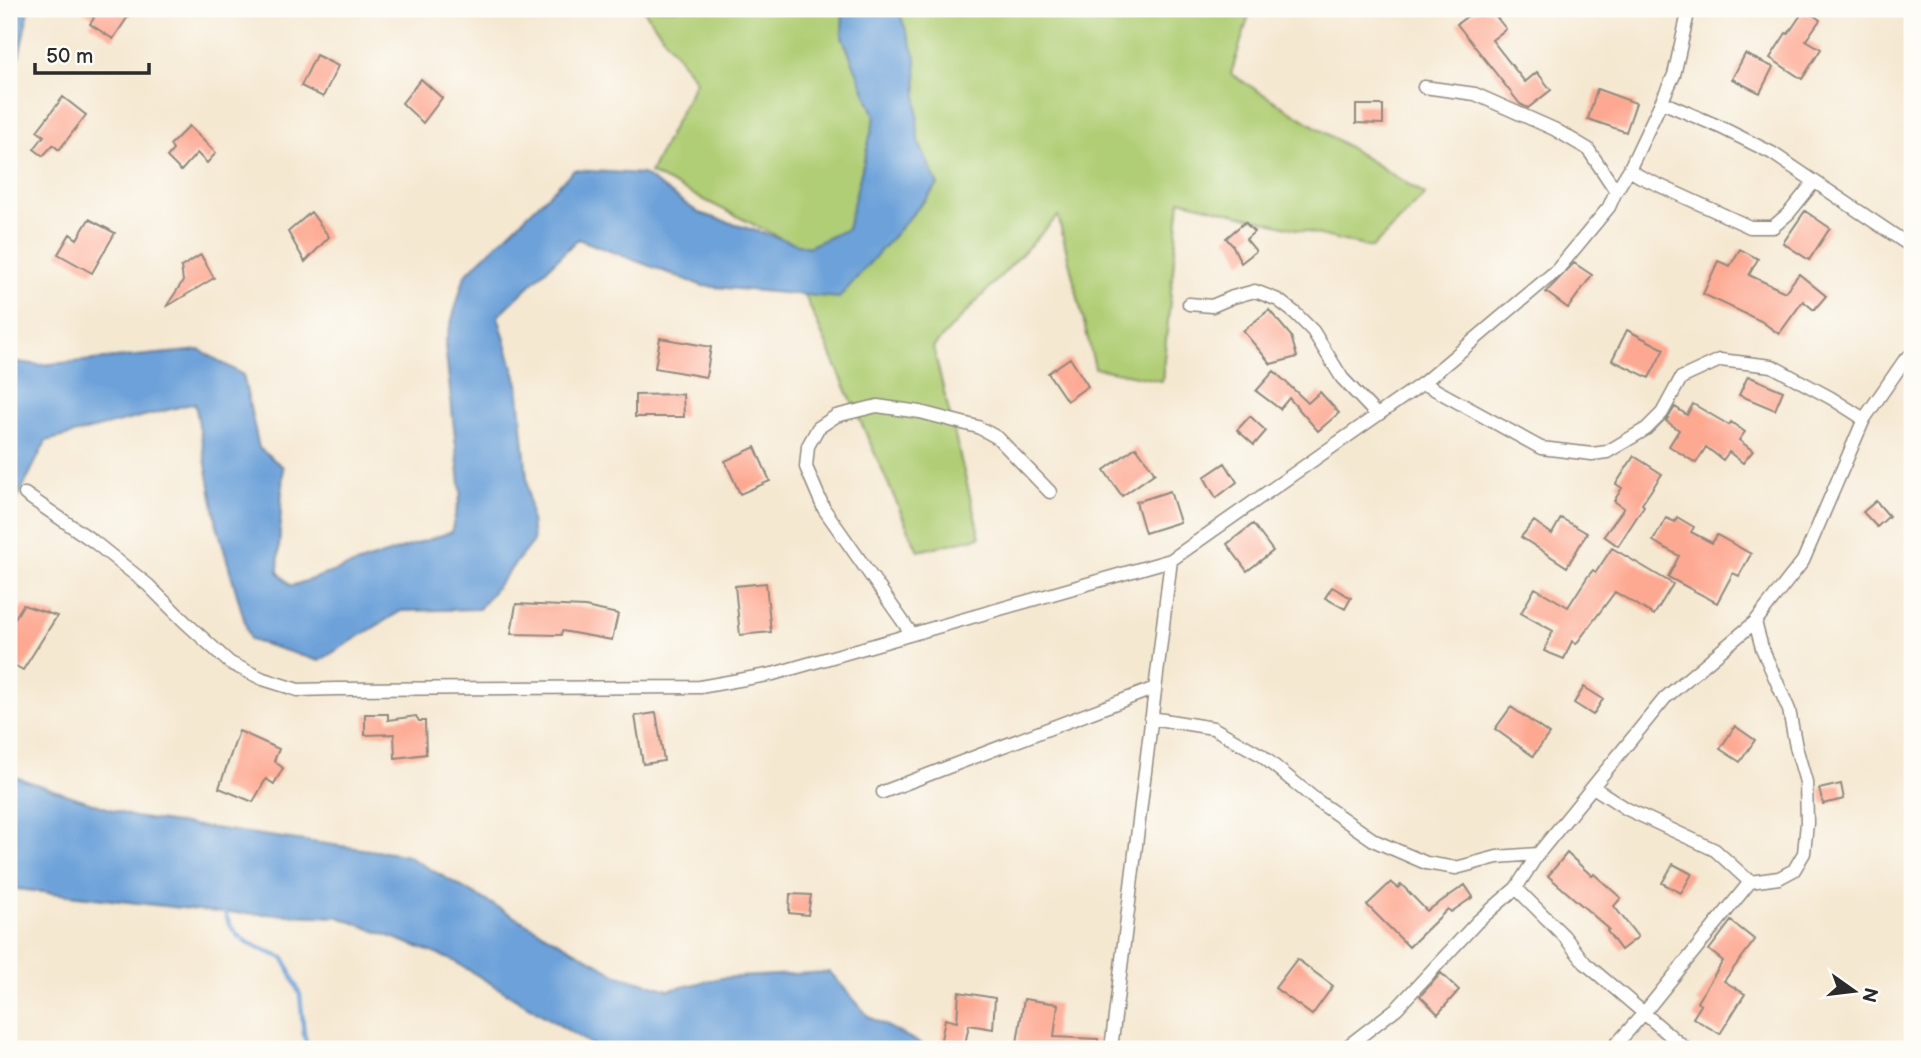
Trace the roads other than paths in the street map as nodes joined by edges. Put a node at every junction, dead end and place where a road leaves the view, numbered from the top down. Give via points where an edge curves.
1 (1689, 9) edge
2 (1424, 87) dead end
3 (1662, 102) junction
4 (1629, 170) junction
5 (1814, 182) junction
6 (1616, 191) junction
7 (1912, 247) edge
8 (1189, 304) dead end
9 (1912, 354) edge
10 (1423, 383) junction
11 (1377, 415) junction
12 (1864, 419) junction
13 (1050, 492) dead end
14 (25, 494) dead end
15 (1171, 560) junction
16 (1755, 622) junction
17 (911, 633) junction
18 (1155, 688) junction
19 (1152, 718) junction
20 (1593, 787) junction
21 (883, 792) dead end
22 (1538, 854) junction
23 (1750, 882) junction
24 (1516, 888) junction
25 (1644, 1013) junction
26 (1111, 1049) edge
27 (1344, 1049) edge
28 (1612, 1049) edge
29 (1686, 1049) edge

1 - 3 street via 1674,75
2 - 6 street via 1475,94 1554,129 1588,149
3 - 4 street
3 - 5 street via 1772,153
4 - 5 street via 1750,227 1773,227
4 - 6 street
5 - 7 street
6 - 10 street via 1609,207 1557,270
8 - 11 street via 1212,306 1255,291 1278,300 1313,331 1342,378
9 - 12 street
10 - 11 street
10 - 12 street via 1541,447 1592,454 1607,452 1646,429 1662,413 1681,379 1720,360 1772,366
11 - 15 street
12 - 16 street via 1803,561
13 - 17 street via 998,438 978,427 877,406 836,416 818,428 808,446 806,467 824,509
14 - 17 street via 148,585 230,663 298,690 700,687 773,674
15 - 17 street
15 - 18 street
16 - 20 street via 1665,698
16 - 23 street via 1789,709 1806,782 1807,823 1804,853 1794,870 1779,878
18 - 19 street
18 - 21 street
19 - 22 street via 1213,728 1261,755 1374,842 1426,863 1456,868 1497,857
19 - 26 street
20 - 22 street
20 - 23 street via 1626,809 1715,850
22 - 24 street
23 - 25 street
24 - 25 street via 1585,963
24 - 27 street via 1477,922 1397,1008
25 - 28 street
25 - 29 street

